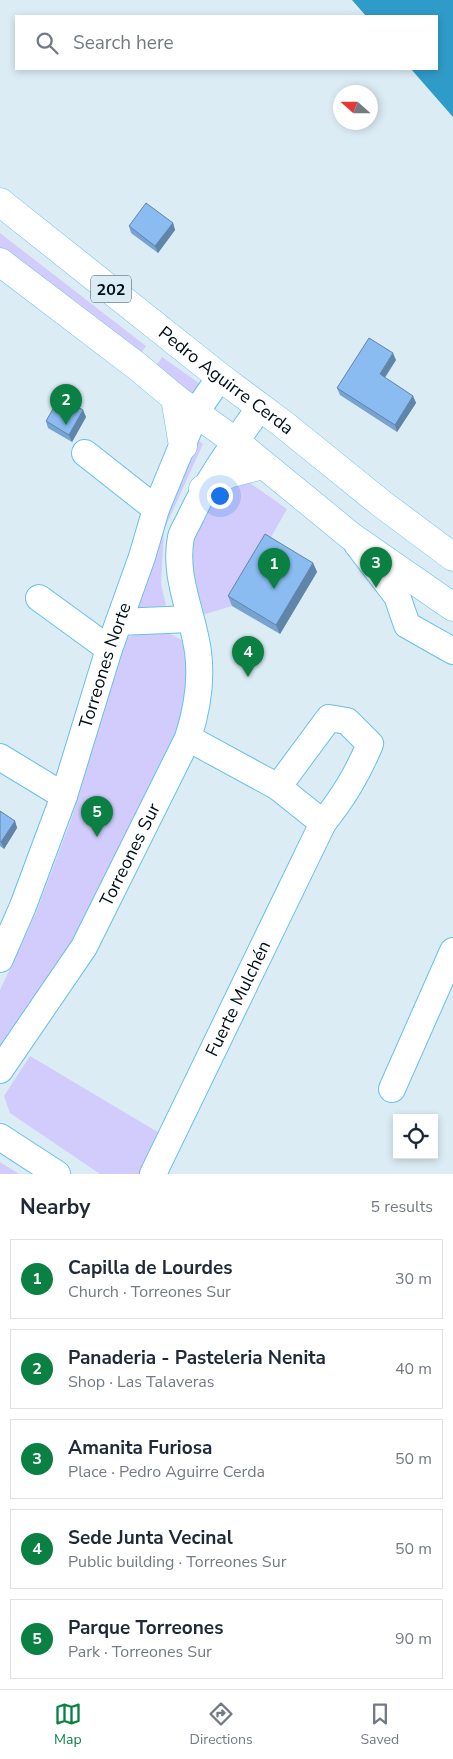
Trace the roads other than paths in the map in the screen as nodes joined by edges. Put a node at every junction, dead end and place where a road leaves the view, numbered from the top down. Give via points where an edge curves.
1 (0, 202) edge
2 (0, 262) edge
3 (220, 377) junction
4 (185, 405) junction
5 (260, 407) junction
6 (236, 442) junction
7 (182, 446) joint
8 (86, 453) dead end
9 (263, 465) junction
10 (203, 489) junction
11 (156, 509) junction
12 (352, 537) junction
13 (453, 557) edge
14 (39, 598) dead end
15 (453, 607) edge
16 (190, 618) junction
17 (118, 622) junction
18 (109, 649) junction
19 (453, 651) edge
20 (188, 738) junction
21 (0, 757) edge
22 (278, 787) junction
23 (64, 796) junction
24 (323, 823) junction
25 (2, 950) edge
26 (453, 951) edge
27 (0, 1070) edge
28 (392, 1089) dead end
29 (0, 1137) edge
30 (58, 1174) edge
31 (153, 1174) edge

1 - 3 highway, Pedro Aguirre Cerda / 202
2 - 4 highway, 202
3 - 4 street
3 - 5 highway, Pedro Aguirre Cerda / 202
4 - 6 highway, 202
4 - 7 highway
5 - 6 street, Torreones Sur
5 - 13 highway, Pedro Aguirre Cerda / 202
6 - 9 highway, 202
6 - 10 street, Torreones Sur
7 - 11 street, Torreones Norte
8 - 11 street
9 - 10 highway via 228,474
9 - 12 highway, 202
10 - 16 street, Torreones Sur via 181,535 179,558
11 - 17 street, Torreones Norte
12 - 15 highway, 202
12 - 19 street via 397,596 407,625
14 - 18 street
16 - 17 street
16 - 20 street, Torreones Sur via 200,670 199,694
17 - 18 street, Torreones Norte
18 - 23 street, Torreones Norte
20 - 22 street
20 - 27 street, Torreones Sur via 84,947
21 - 23 street
22 - 24 street
22 - 24 street, Fuerte Mulchén via 329,718 347,721 370,744 357,774
23 - 25 street, Torreones Norte via 23,906
24 - 31 street, Fuerte Mulchén
26 - 28 street
29 - 30 street

